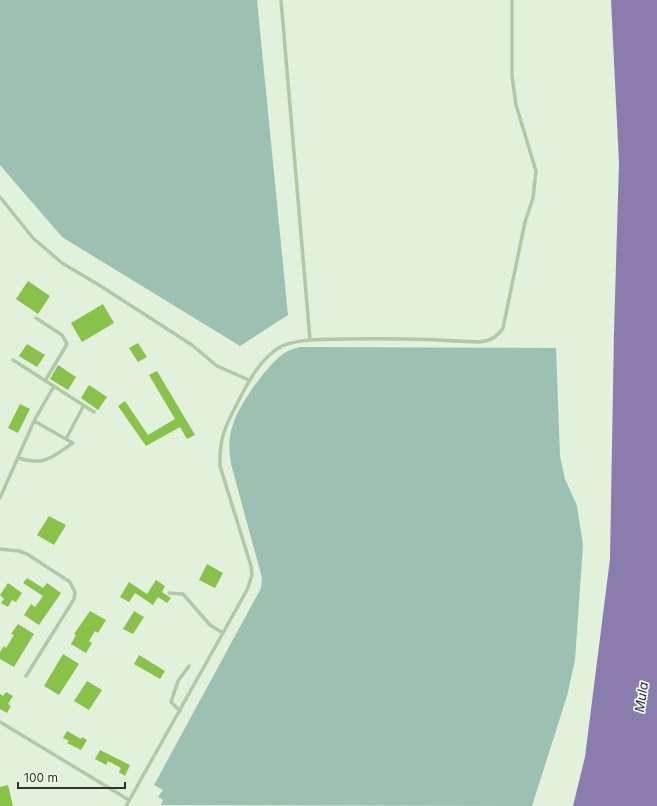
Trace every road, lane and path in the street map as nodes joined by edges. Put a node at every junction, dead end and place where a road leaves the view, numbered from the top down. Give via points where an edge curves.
1 (281, 0) edge
2 (512, 0) edge
3 (0, 197) edge
4 (36, 318) dead end
5 (310, 340) junction
6 (13, 360) dead end
7 (249, 380) junction
8 (45, 381) junction
9 (54, 386) junction
10 (84, 405) junction
11 (94, 412) dead end
12 (34, 421) junction
13 (66, 439) junction
14 (18, 458) junction
15 (0, 498) edge
16 (0, 549) edge
17 (169, 593) dead end
18 (223, 633) junction
19 (189, 666) dead end
20 (26, 676) dead end
21 (180, 711) junction
22 (0, 722) edge
23 (129, 800) junction
24 (126, 806) edge

1 - 5 lane
2 - 5 lane via 512,76 516,105 536,170 533,198 525,222 503,328 497,337 478,342 407,338
3 - 7 lane via 33,238 62,263 192,345 218,366
4 - 8 lane via 62,335 67,344
5 - 7 lane via 280,347
6 - 8 lane
7 - 18 lane via 224,430 220,466 252,575 247,590
8 - 9 lane
9 - 10 lane
9 - 12 lane
10 - 11 lane
10 - 13 lane
12 - 13 lane
12 - 14 lane
13 - 14 lane via 72,443 45,460 34,463
14 - 15 lane
16 - 20 lane via 27,554 70,582 75,592 74,599
17 - 18 lane via 183,594 210,625
18 - 21 lane
19 - 21 lane via 178,681 171,702
21 - 23 lane
22 - 23 lane
23 - 24 lane

